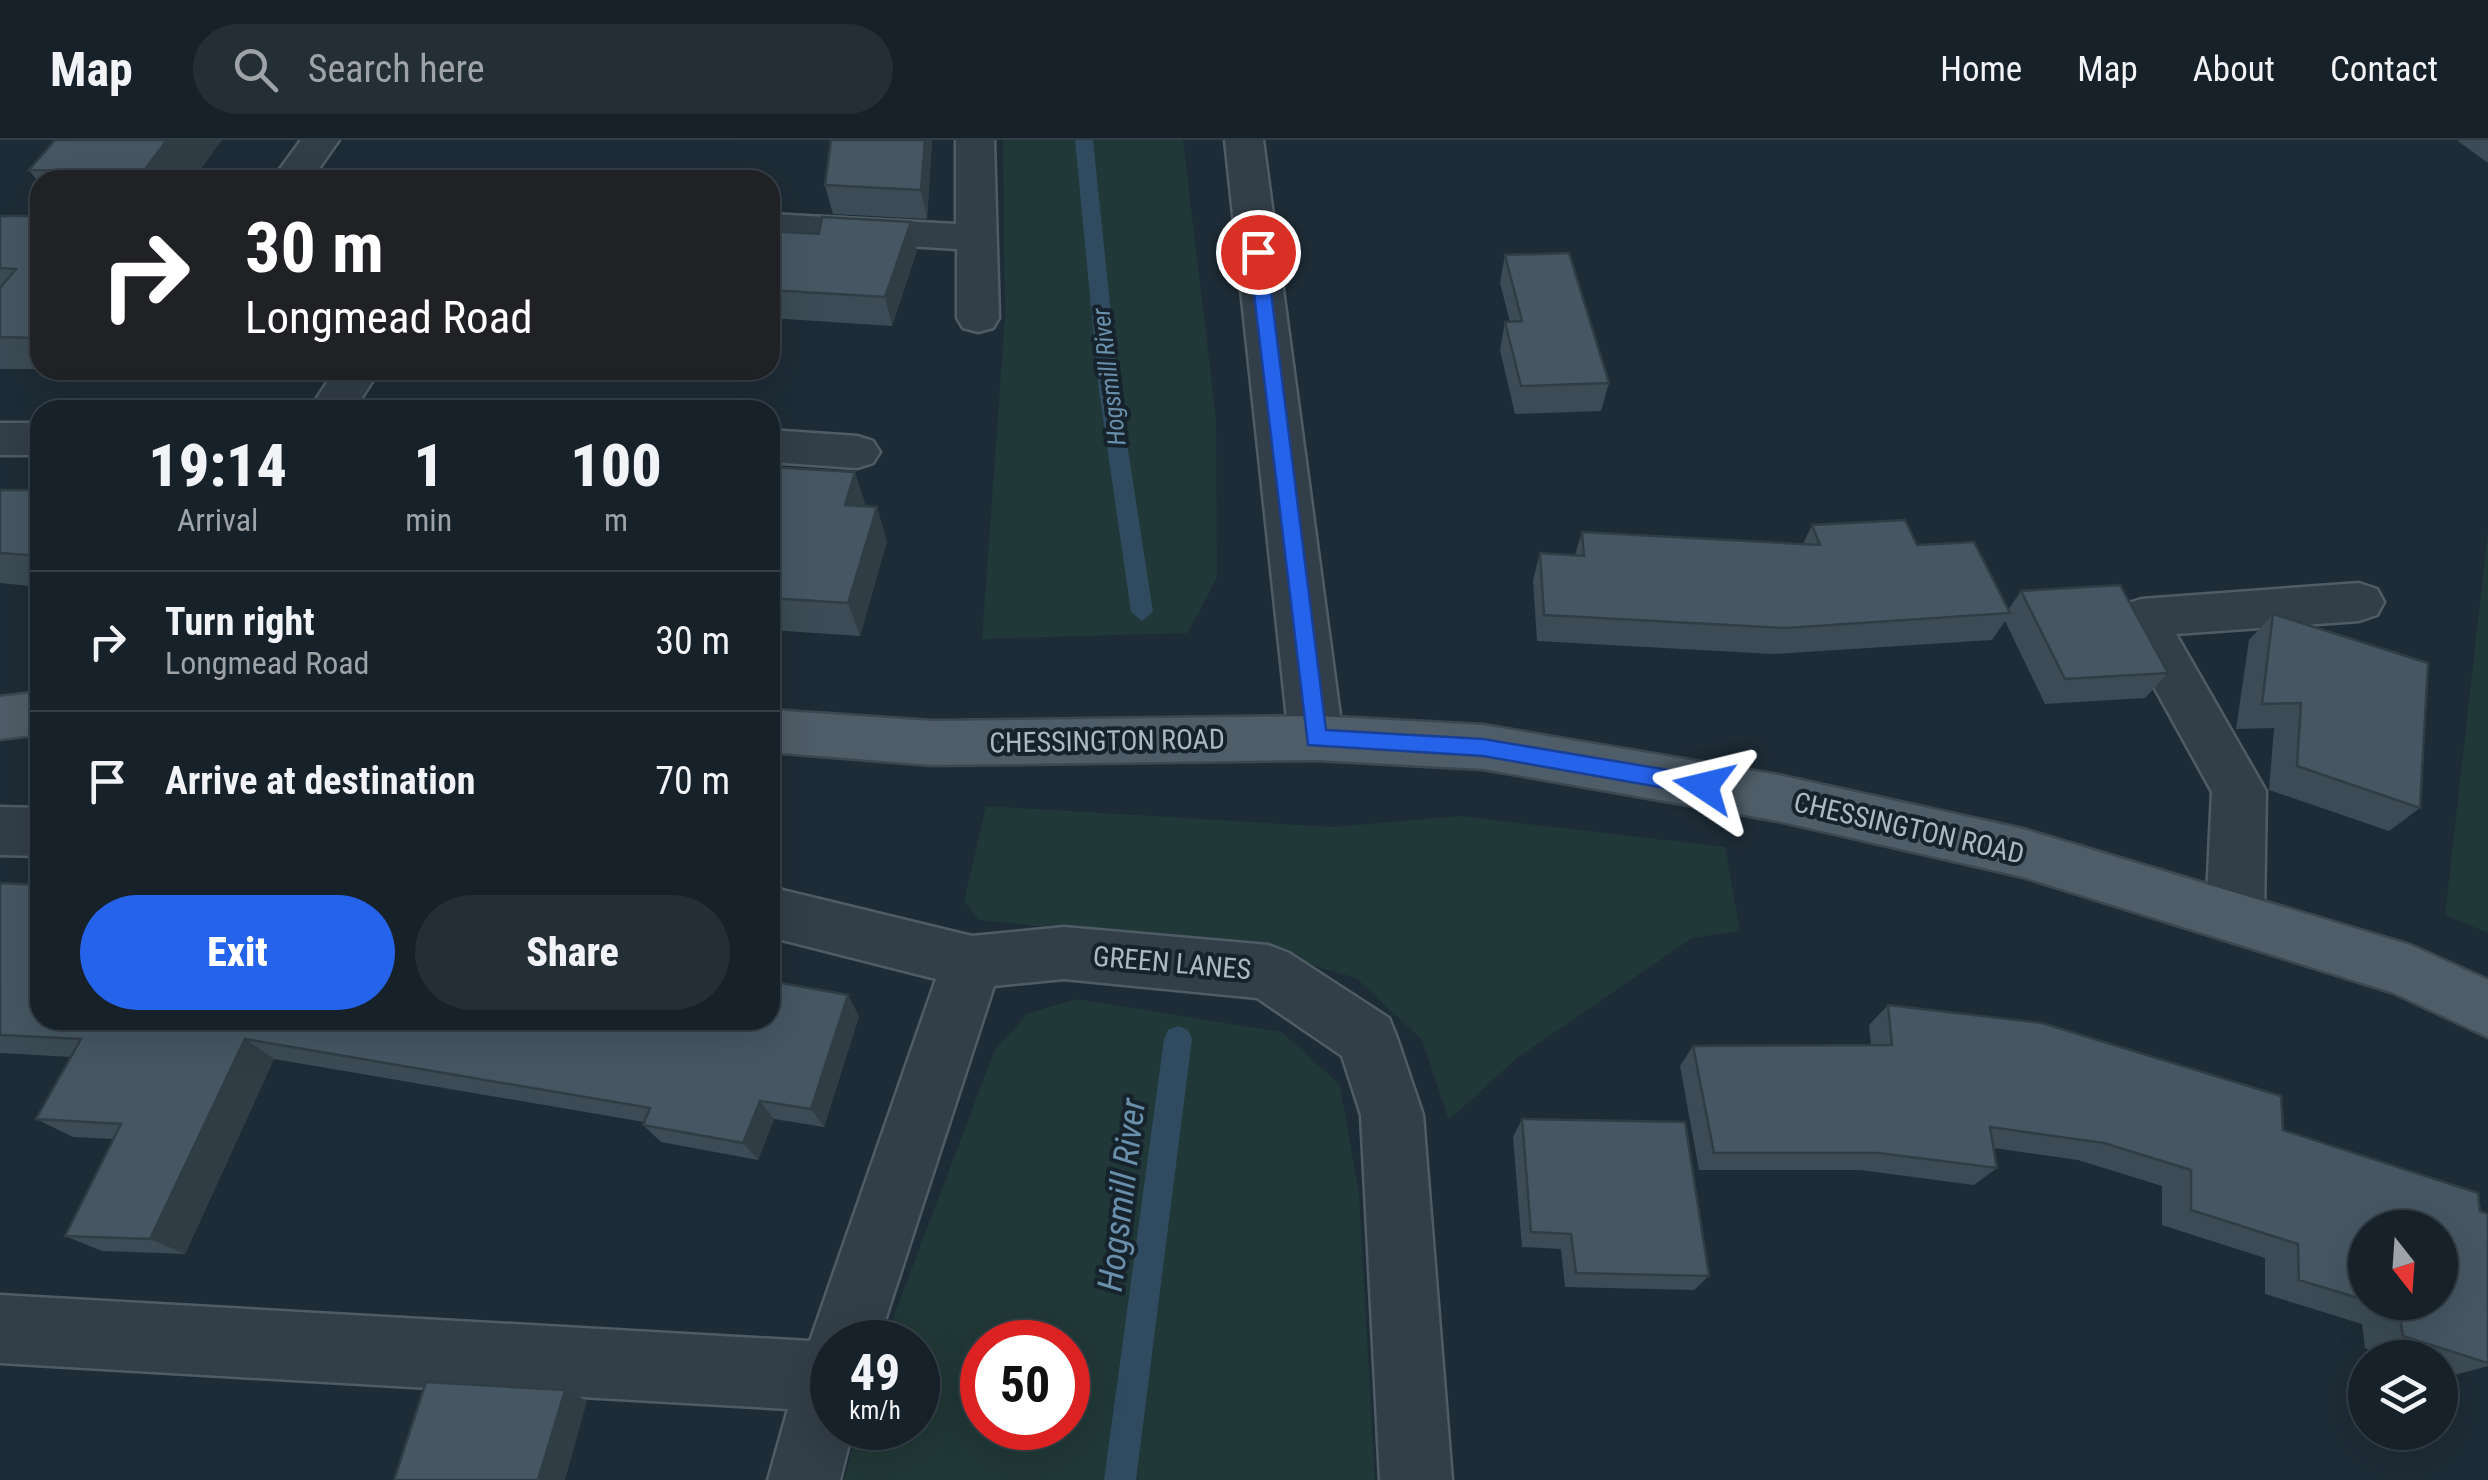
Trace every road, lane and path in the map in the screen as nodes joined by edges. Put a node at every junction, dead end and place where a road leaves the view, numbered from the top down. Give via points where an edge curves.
1 (320, 140) edge
2 (975, 140) edge
3 (1244, 140) edge
4 (298, 170) edge
5 (780, 227) edge
6 (979, 238) junction
7 (978, 318) dead end
8 (0, 439) edge
9 (30, 439) edge
10 (780, 447) edge
11 (857, 452) dead end
12 (2358, 602) dead end
13 (30, 714) edge
14 (0, 718) edge
15 (780, 732) edge
16 (1316, 738) junction
17 (0, 831) edge
18 (30, 832) edge
19 (780, 914) edge
20 (2236, 916) junction
21 (972, 962) junction
22 (2488, 1009) edge
23 (851, 1320) edge
24 (0, 1329) edge
25 (810, 1375) edge
26 (812, 1450) edge
27 (804, 1480) edge
28 (1416, 1480) edge

1 - 4 street
2 - 6 street
3 - 16 street
5 - 6 street
6 - 7 street
8 - 9 street
10 - 11 street
12 - 20 street via 2141,618 2239,791
13 - 14 main road
15 - 16 main road, CHESSINGTON ROAD via 932,742
16 - 20 main road, CHESSINGTON ROAD via 1483,748 1778,798 2024,853
17 - 18 street
19 - 21 street, GREEN LANES
20 - 22 main road, CHESSINGTON ROAD via 2410,972
21 - 23 street
21 - 28 street, GREEN LANES via 1064,953 1268,972 1367,1038 1392,1115
24 - 25 street
26 - 27 street

